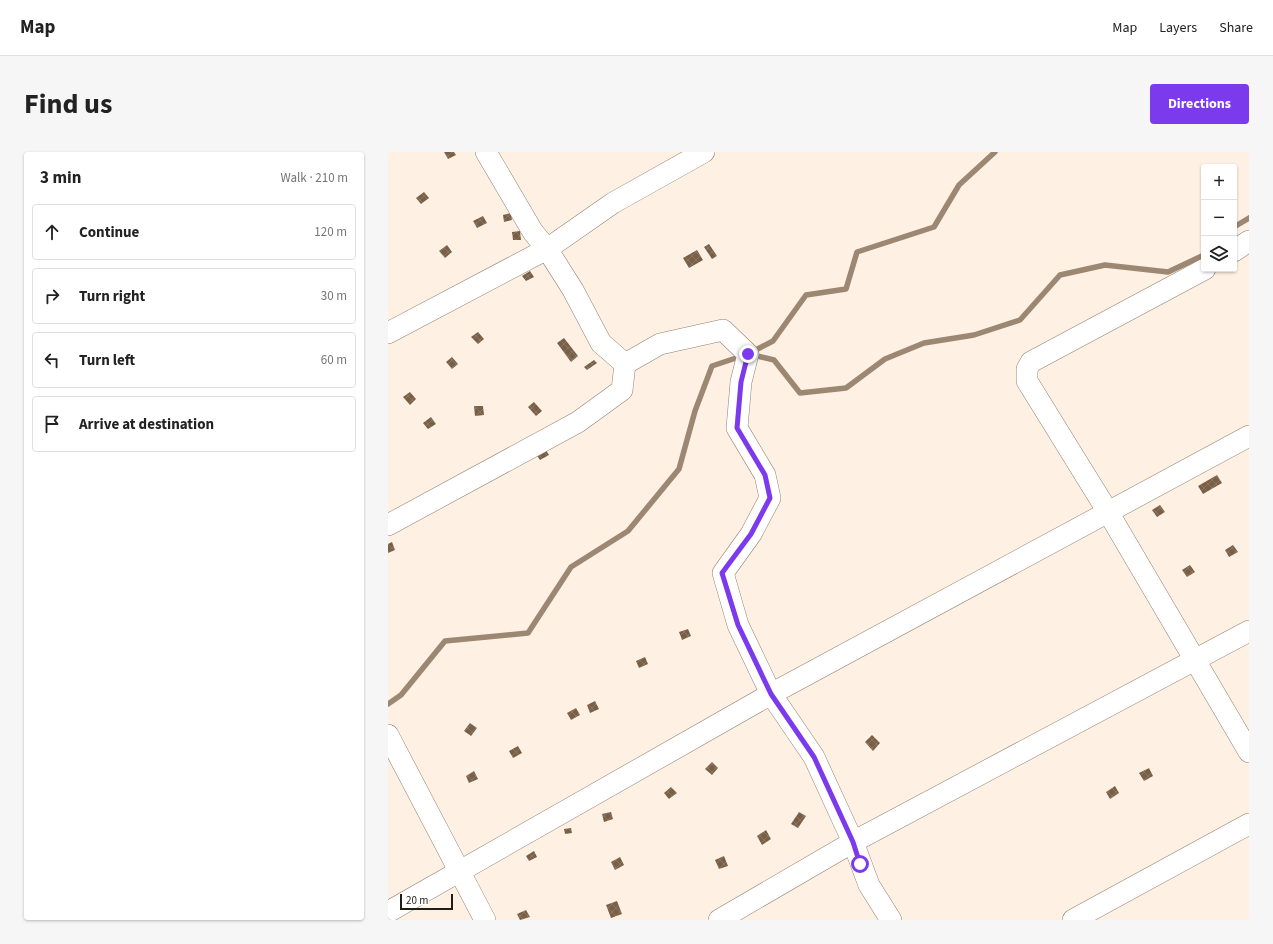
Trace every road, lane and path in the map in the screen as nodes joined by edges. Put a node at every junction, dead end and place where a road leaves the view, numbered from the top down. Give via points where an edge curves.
1 (486, 152) edge
2 (704, 152) edge
3 (1249, 241) edge
4 (547, 249) junction
5 (1237, 249) edge
6 (1201, 271) edge
7 (388, 333) edge
8 (625, 364) junction
9 (1249, 436) edge
10 (1108, 512) junction
11 (388, 525) edge
12 (1249, 631) edge
13 (1195, 660) junction
14 (771, 694) junction
15 (388, 735) edge
16 (1249, 752) edge
17 (1249, 824) edge
18 (853, 842) junction
19 (459, 873) junction
20 (388, 912) edge
21 (484, 920) edge
22 (718, 920) edge
23 (891, 920) edge
24 (1073, 920) edge

1 - 4 street via 533,232
2 - 4 street via 614,203
3 - 5 street
4 - 7 street
4 - 8 street via 573,290 601,343
6 - 10 street via 1031,362 1027,369 1027,381
8 - 11 street via 622,390 578,422
8 - 14 street via 660,344 723,330 748,354 741,382 737,428 765,475 770,498 751,534 722,573 738,625
9 - 10 street
10 - 13 street
10 - 14 street
12 - 13 street
13 - 16 street
13 - 18 street
14 - 18 street via 814,757
14 - 19 street
15 - 19 street
17 - 24 street
18 - 22 street
18 - 23 street via 869,885
19 - 20 street
19 - 21 street

